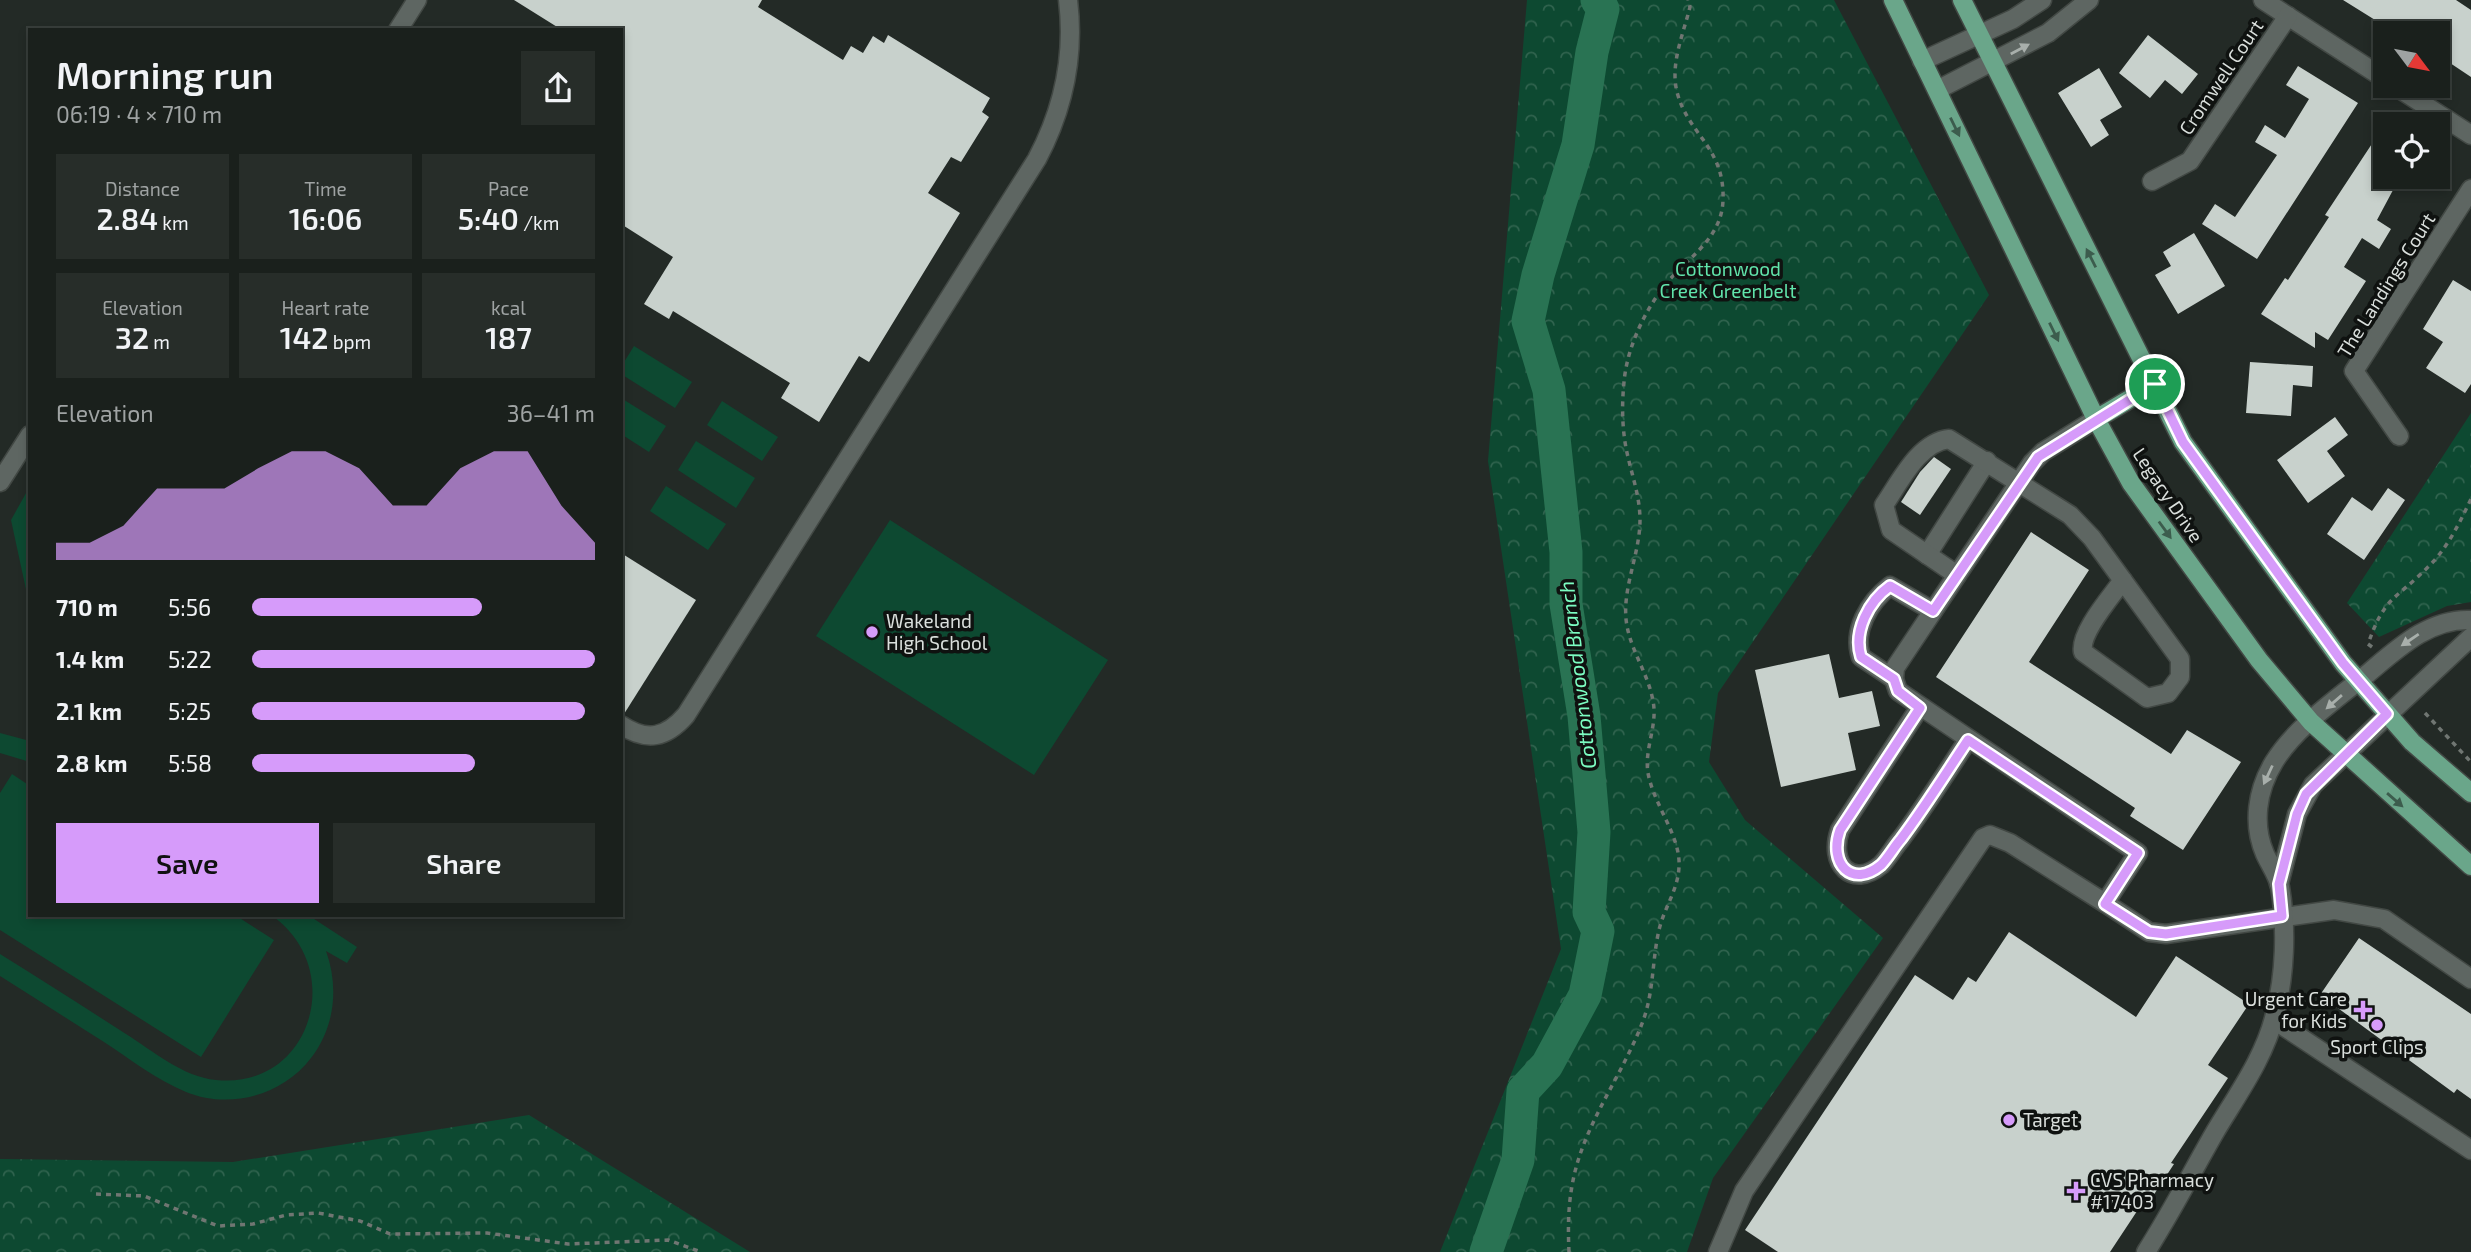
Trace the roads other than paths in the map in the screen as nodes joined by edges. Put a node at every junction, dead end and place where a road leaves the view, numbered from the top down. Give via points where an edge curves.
1 (417, 0) edge
2 (1068, 0) edge
3 (1893, 0) edge
4 (1962, 0) edge
5 (2042, 0) edge
6 (2089, 0) edge
7 (2263, 0) edge
8 (2288, 16) junction
9 (399, 28) edge
10 (1979, 35) junction
11 (1922, 61) junction
12 (1993, 62) junction
13 (2373, 71) edge
14 (1937, 90) junction
15 (2414, 98) edge
16 (2471, 135) edge
17 (2152, 181) dead end
18 (2471, 189) edge
19 (2155, 384) junction
20 (2096, 419) junction
21 (2399, 436) dead end
22 (28, 438) edge
23 (1987, 461) junction
24 (0, 482) edge
25 (2019, 483) junction
26 (1927, 555) junction
27 (1957, 575) junction
28 (2123, 580) junction
29 (1933, 611) junction
30 (2471, 620) edge
31 (2471, 637) edge
32 (1894, 679) junction
33 (2358, 681) junction
34 (1920, 708) junction
35 (2387, 714) junction
36 (2311, 722) junction
37 (623, 726) edge
38 (1968, 740) junction
39 (2344, 755) junction
40 (2471, 793) edge
41 (2471, 866) edge
42 (2279, 884) junction
43 (2105, 904) junction
44 (2282, 916) junction
45 (2471, 979) edge
46 (2274, 1020) junction
47 (2471, 1150) edge
48 (1718, 1252) edge
49 (2146, 1252) edge

1 - 9 street
2 - 37 street via 1071,35 1065,85 1052,130 1037,159 687,715 672,730 656,737 636,735
3 - 11 main road, Legacy Drive
4 - 10 main road
5 - 10 street
12 -> 6 street via 2048,33
7 - 8 street
8 - 13 street
8 - 17 street, Cromwell Court via 2190,161
10 - 11 street
10 - 12 main road
11 - 14 main road, Legacy Drive
12 - 14 street
19 -> 12 main road
14 -> 20 main road, Legacy Drive
15 - 16 street
18 - 21 street, The Landings Court via 2354,371
19 - 20 main road
19 - 33 main road via 2183,442
20 - 25 street via 2043,452
20 -> 36 main road, Legacy Drive via 2131,483 2259,660
22 - 24 street
23 - 25 street
23 - 26 street
23 - 26 street via 1959,443 1938,440 1925,449 1884,505 1891,530
25 - 27 street
25 - 28 street via 2077,522
26 - 27 street
27 - 29 street
28 - 28 street via 2180,659 2180,677 2168,693 2158,697 2147,698 2083,652 2086,634
29 - 32 street via 1895,668
29 - 32 street via 1890,586 1867,611 1856,642 1861,657
30 -> 33 street via 2453,619 2430,627
31 - 35 street
32 - 34 street via 1898,691
33 - 35 main road
33 -> 36 street
34 - 38 street
34 - 38 street via 1840,830 1834,846 1844,869 1853,874 1881,865
35 - 39 street
35 - 40 main road
36 - 39 main road, Legacy Drive
36 -> 42 street via 2278,755 2260,792 2258,831
38 - 43 street via 2138,853
39 -> 41 main road, Legacy Drive
39 - 42 street via 2313,785 2301,805
42 - 44 street
43 - 44 street via 2149,932 2166,934
43 - 48 street via 2010,843 1990,835 1983,838 1744,1191
44 - 45 street via 2334,910 2384,919
44 - 46 street via 2282,970
46 - 47 street
46 - 49 street via 2241,1090

